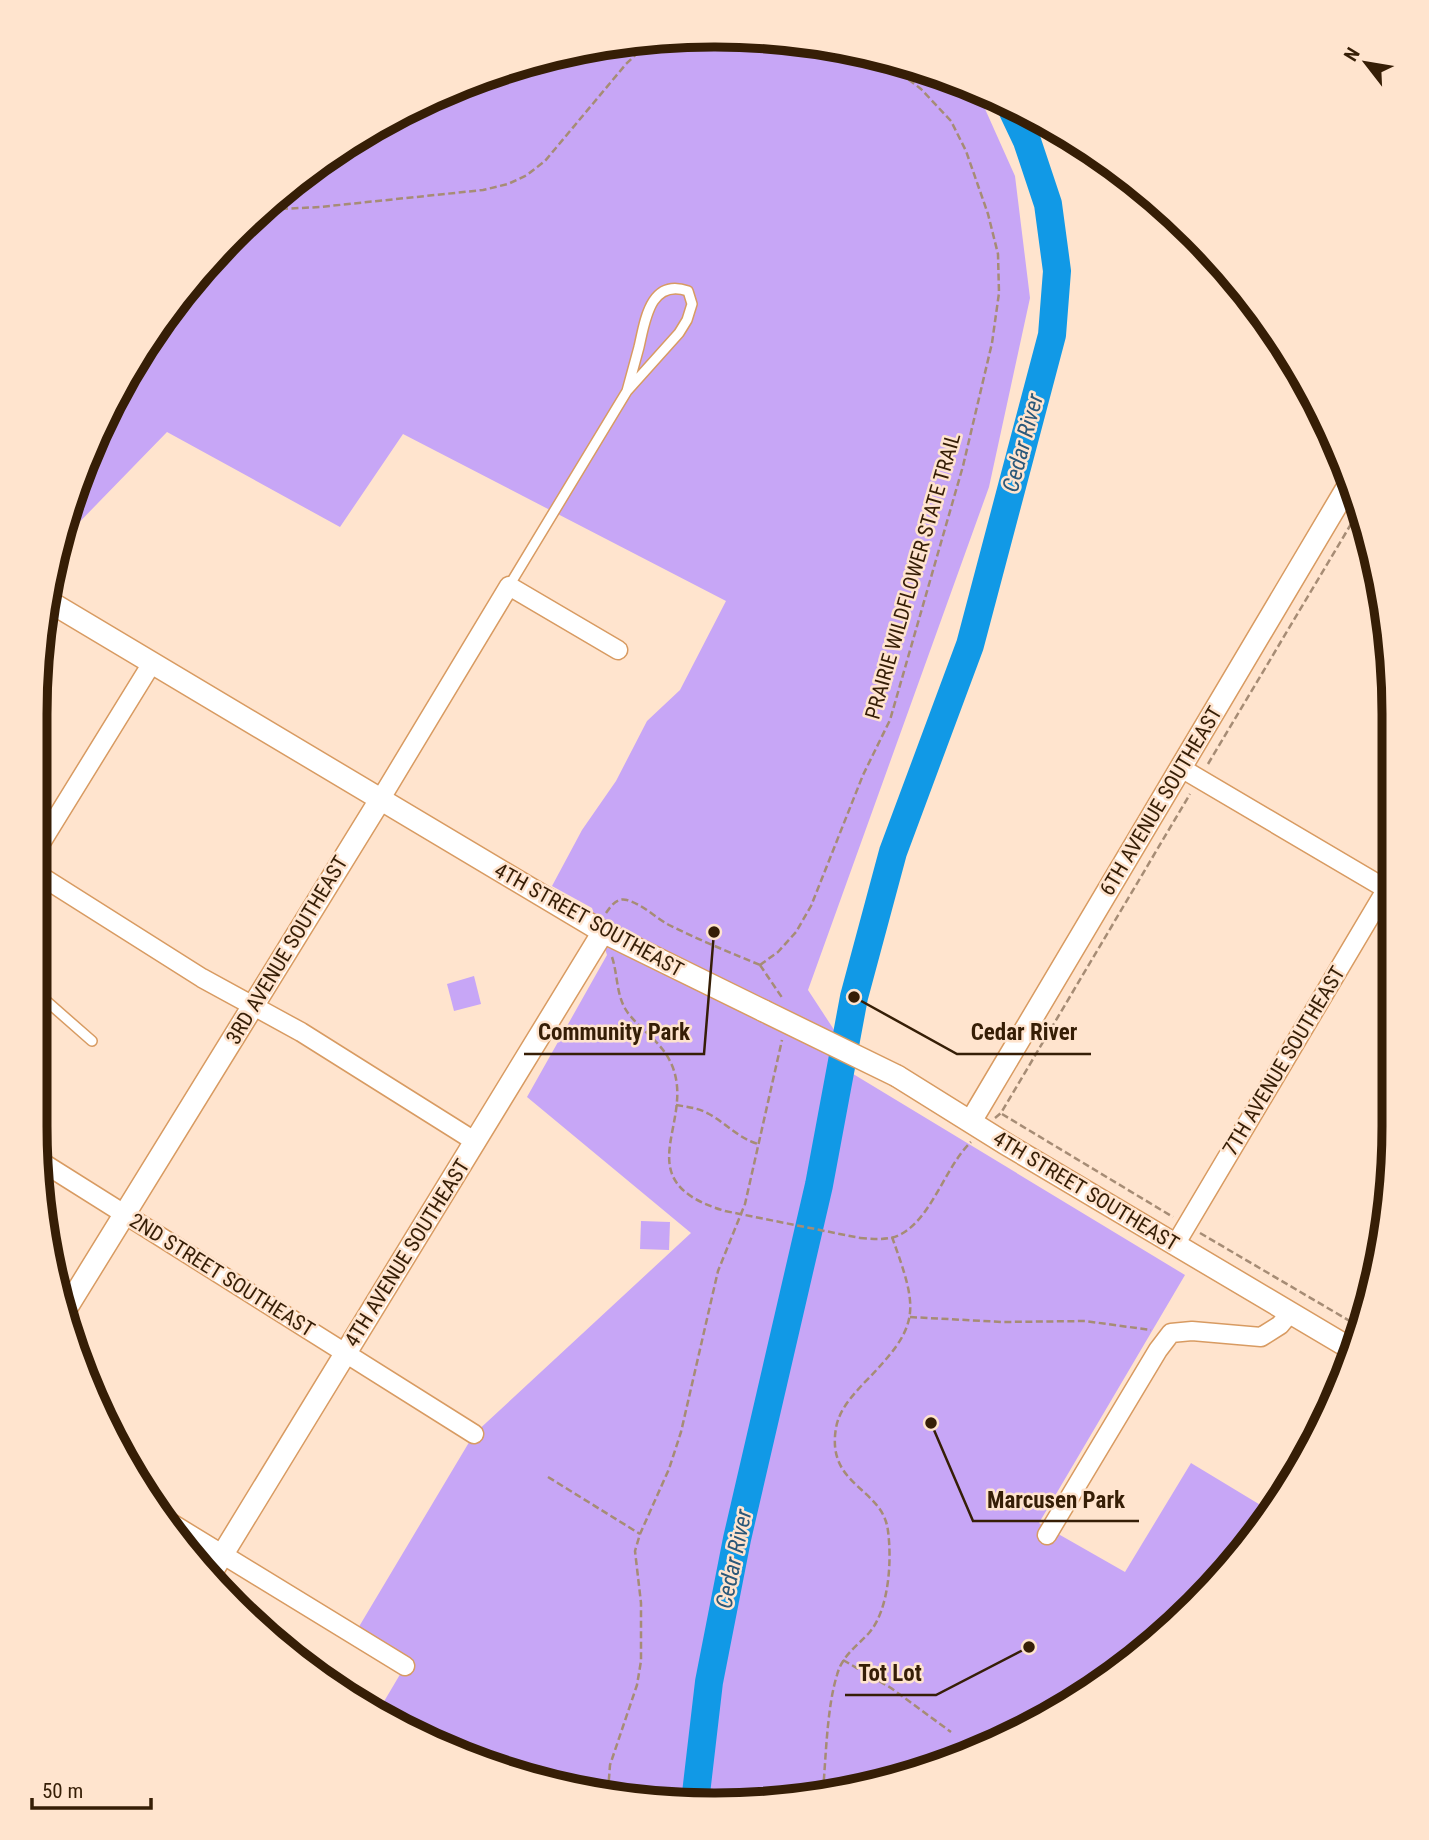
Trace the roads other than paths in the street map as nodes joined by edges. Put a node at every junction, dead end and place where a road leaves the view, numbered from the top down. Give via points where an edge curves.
1 (627, 391) junction
2 (1344, 493) edge
3 (509, 586) junction
4 (56, 606) edge
5 (618, 650) dead end
6 (152, 663) junction
7 (1181, 768) junction
8 (380, 800) junction
9 (47, 833) edge
10 (47, 880) edge
11 (1382, 881) edge
12 (1382, 901) edge
13 (603, 932) junction
14 (47, 1002) edge
15 (254, 1006) junction
16 (92, 1041) dead end
17 (977, 1125) junction
18 (475, 1142) junction
19 (49, 1167) edge
20 (125, 1214) junction
21 (1175, 1245) junction
22 (71, 1301) edge
23 (1290, 1313) junction
24 (1344, 1345) edge
25 (346, 1352) junction
26 (474, 1434) dead end
27 (184, 1530) edge
28 (1047, 1535) dead end
29 (223, 1554) junction
30 (215, 1567) edge
31 (405, 1666) dead end

1 - 1 lane via 687,320 692,304 688,291 675,286 662,291 649,308
1 - 3 lane
2 - 7 street, 6TH AVENUE SOUTHEAST
3 - 5 street
3 - 8 street, 3RD AVENUE SOUTHEAST
4 - 6 street, 4TH STREET SOUTHEAST
6 - 8 street, 4TH STREET SOUTHEAST
6 - 9 street
7 - 11 street
7 - 17 street, 6TH AVENUE SOUTHEAST
8 - 13 street, 4TH STREET SOUTHEAST
8 - 15 street, 3RD AVENUE SOUTHEAST
10 - 15 street
12 - 21 street, 7TH AVENUE SOUTHEAST
13 - 17 street, 4TH STREET SOUTHEAST, bridge via 897,1076
13 - 18 street, 4TH AVENUE SOUTHEAST
14 - 16 lane
15 - 18 street
15 - 20 street, 3RD AVENUE SOUTHEAST
17 - 21 street, 4TH STREET SOUTHEAST
18 - 25 street, 4TH AVENUE SOUTHEAST
19 - 20 street, 2ND STREET SOUTHEAST
20 - 22 street, 3RD AVENUE SOUTHEAST
20 - 25 street, 2ND STREET SOUTHEAST
21 - 23 street, 4TH STREET SOUTHEAST
23 - 24 street, 4TH STREET SOUTHEAST
23 - 28 street via 1261,1337 1171,1333
25 - 26 street, 2ND STREET SOUTHEAST
25 - 29 street, 4TH AVENUE SOUTHEAST
27 - 29 street
29 - 30 street, 4TH AVENUE SOUTHEAST
29 - 31 street

